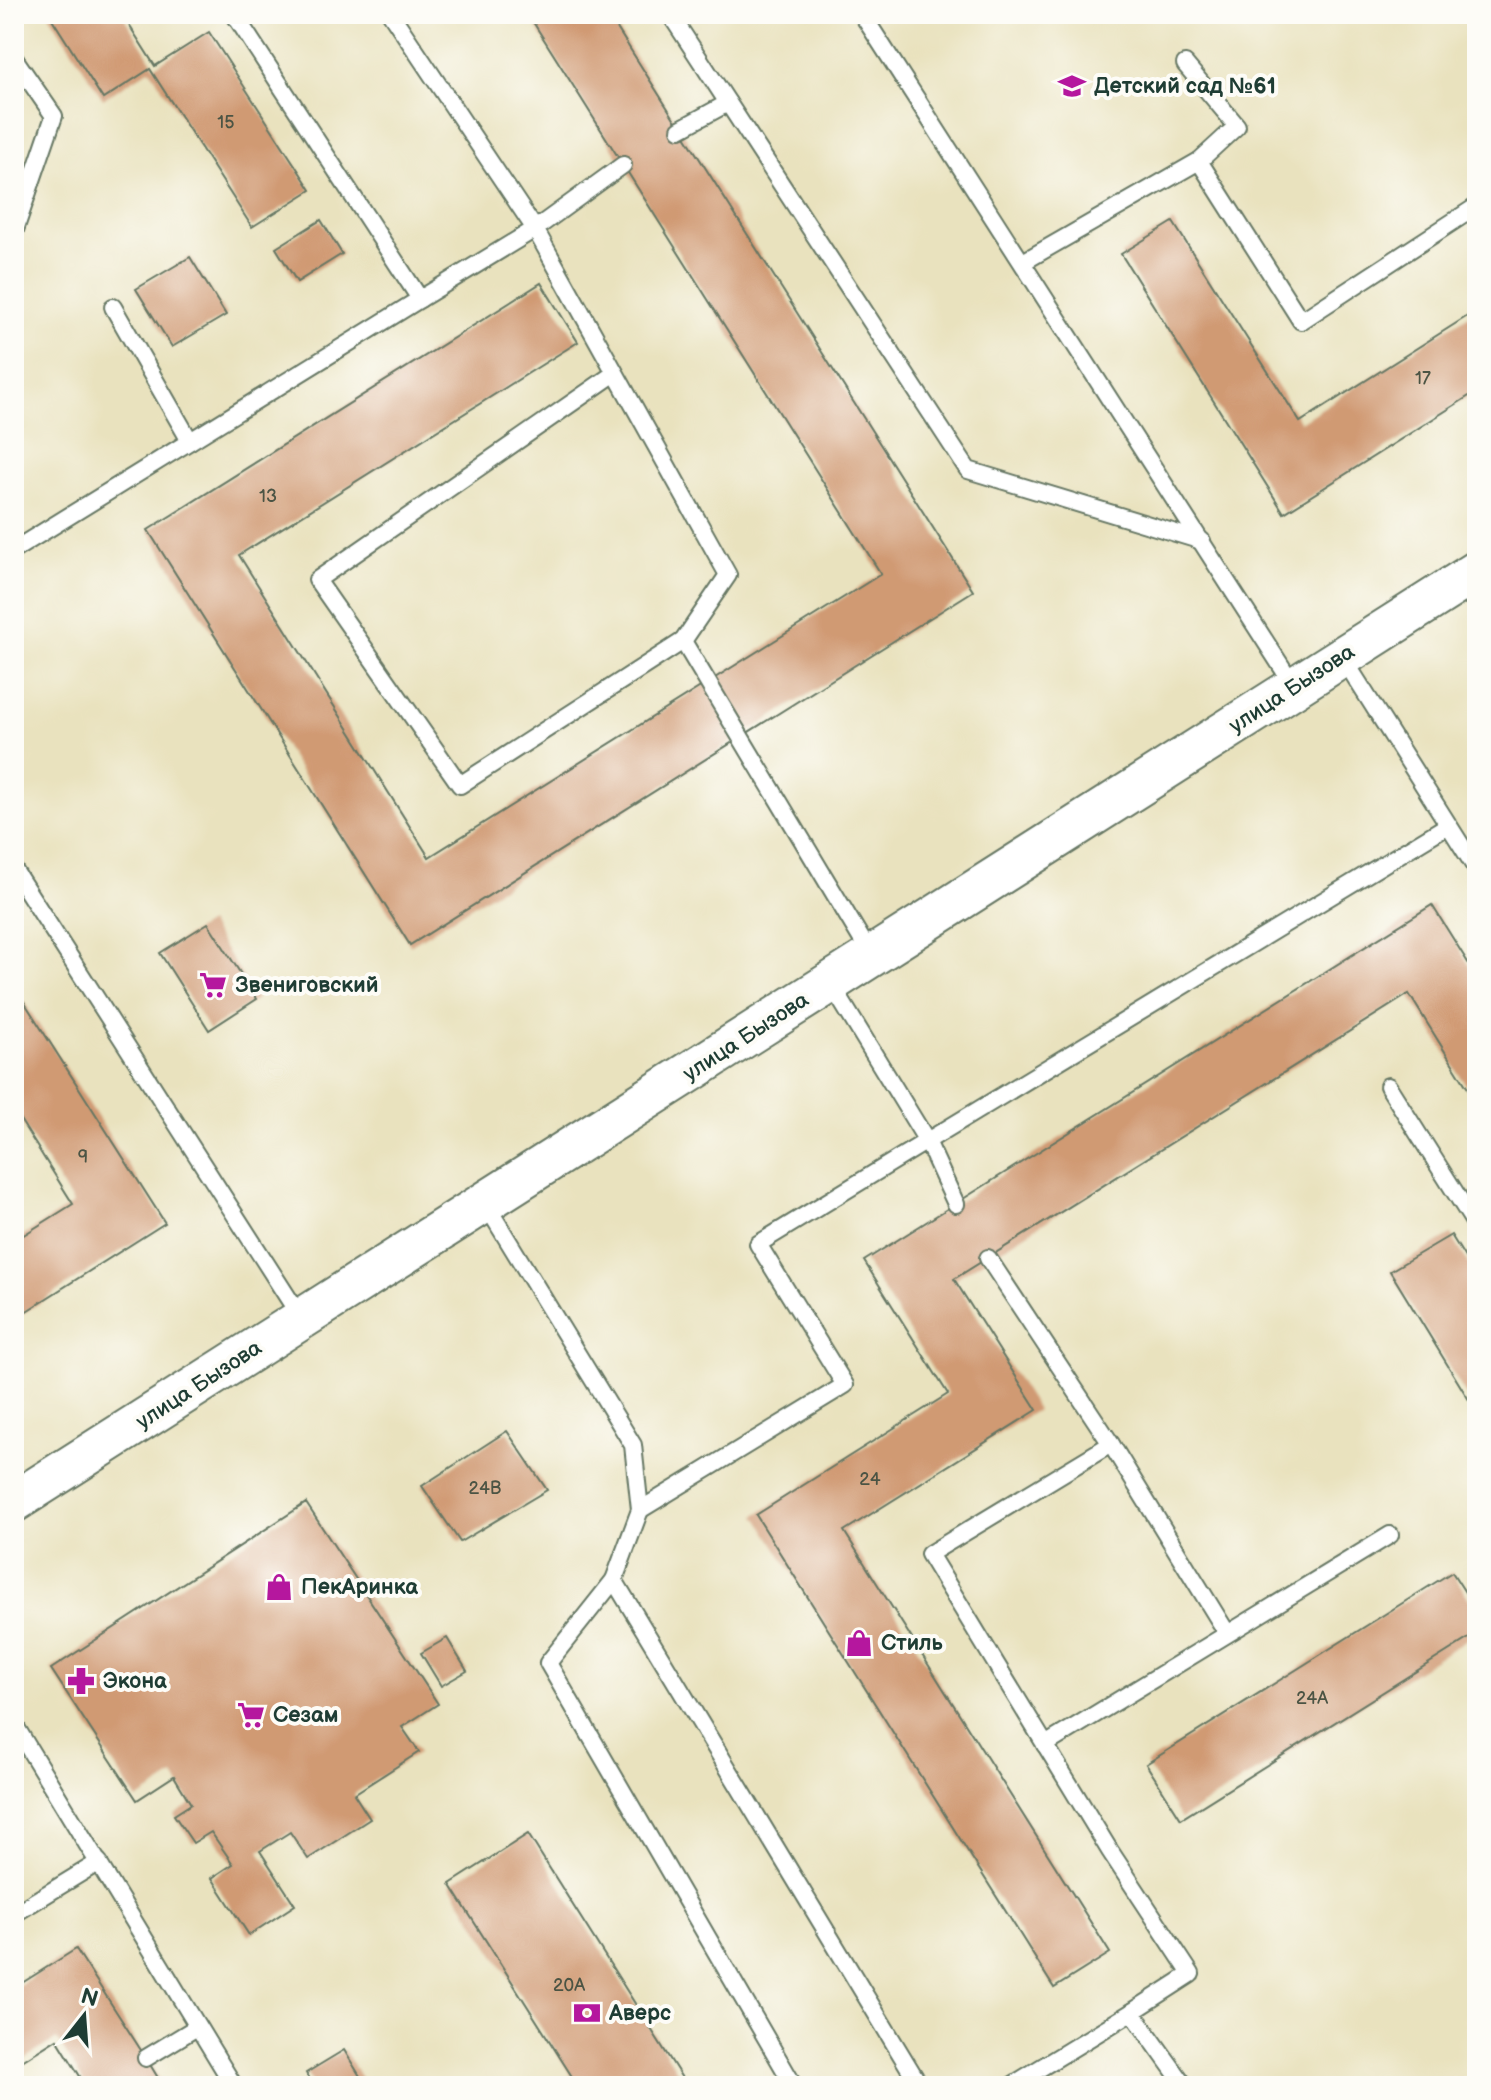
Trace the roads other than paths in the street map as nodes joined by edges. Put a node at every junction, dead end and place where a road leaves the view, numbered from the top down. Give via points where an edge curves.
1 (234, 14) edge
2 (391, 14) edge
3 (670, 14) edge
4 (862, 14) edge
5 (14, 58) edge
6 (1185, 64) dead end
7 (728, 103) junction
8 (680, 129) dead end
9 (1199, 161) junction
10 (623, 165) dead end
11 (1477, 206) edge
12 (535, 229) junction
13 (14, 233) edge
14 (1023, 262) junction
15 (420, 299) junction
16 (113, 307) dead end
17 (615, 373) junction
18 (190, 441) junction
19 (1202, 541) junction
20 (14, 550) edge
21 (1477, 571) edge
22 (683, 641) junction
23 (1342, 657) junction
24 (1295, 687) junction
25 (1448, 825) junction
26 (14, 870) edge
27 (1477, 870) edge
28 (872, 956) junction
29 (830, 983) junction
30 (1388, 1086) dead end
31 (927, 1141) junction
32 (485, 1203) junction
33 (956, 1204) dead end
34 (1477, 1227) edge
35 (988, 1258) dead end
36 (302, 1319) junction
37 (1111, 1444) junction
38 (14, 1502) edge
39 (640, 1510) junction
40 (1390, 1535) dead end
41 (614, 1580) junction
42 (1227, 1633) junction
43 (14, 1724) edge
44 (1045, 1745) junction
45 (99, 1862) junction
46 (14, 1914) edge
47 (1132, 2012) junction
48 (197, 2027) junction
49 (146, 2058) dead end
50 (234, 2086) edge
51 (794, 2086) edge
52 (920, 2086) edge
53 (1011, 2086) edge
54 (1185, 2086) edge

1 - 15 lane
2 - 12 lane
3 - 7 lane
4 - 14 lane
5 - 13 lane via 54,116
6 - 9 lane via 1237,126
7 - 8 lane
7 - 19 lane via 968,470
9 - 11 lane via 1301,321
9 - 14 lane
10 - 12 lane
12 - 15 lane
12 - 17 lane
14 - 19 lane
15 - 18 lane
16 - 18 lane
17 - 22 lane via 728,575
17 - 22 lane via 317,580 460,785
18 - 20 lane
19 - 24 lane
21 - 23 street, улица Бызова
22 - 28 lane
23 - 24 street, улица Бызова
23 - 25 lane
24 - 28 street, улица Бызова
25 - 27 lane
25 - 31 lane
26 - 36 lane
28 - 29 street, улица Бызова
29 - 31 lane
29 - 32 street, улица Бызова
30 - 34 lane
31 - 33 lane
31 - 39 lane via 758,1244 845,1385
32 - 36 street, улица Бызова
32 - 39 lane via 633,1445
35 - 37 lane
36 - 38 street, улица Бызова
37 - 42 lane
37 - 44 lane via 929,1554
39 - 41 lane
40 - 42 lane
41 - 51 lane via 548,1663
41 - 52 lane
42 - 44 lane
43 - 45 lane
44 - 47 lane via 1191,1974
45 - 46 lane
45 - 48 lane
47 - 53 lane
47 - 54 lane
48 - 49 lane
48 - 50 lane

